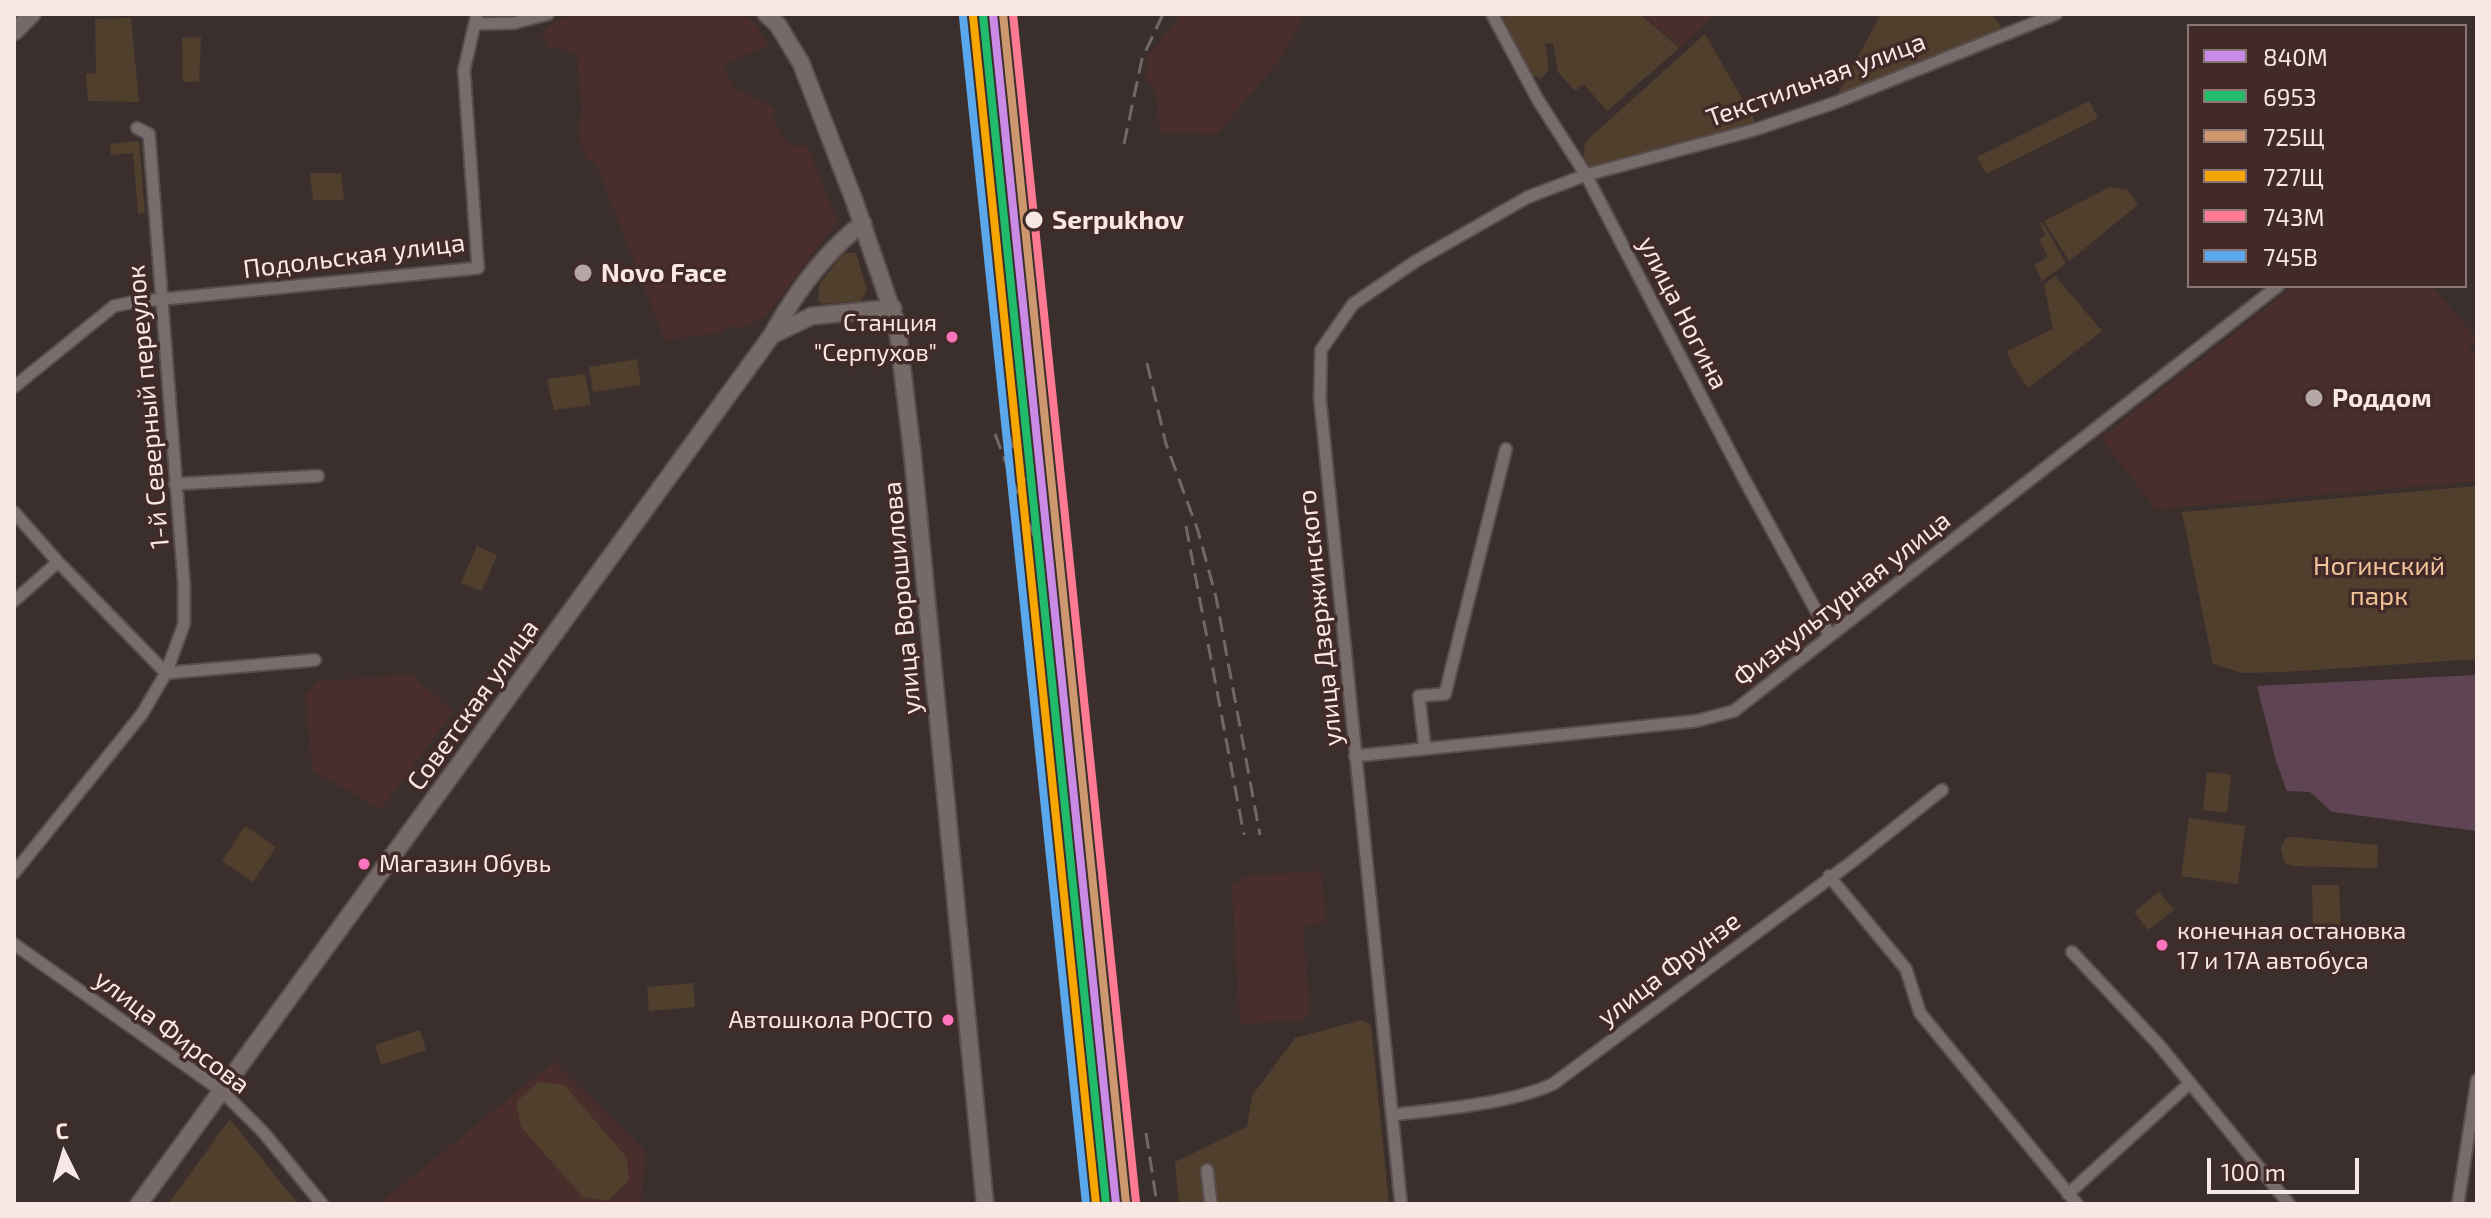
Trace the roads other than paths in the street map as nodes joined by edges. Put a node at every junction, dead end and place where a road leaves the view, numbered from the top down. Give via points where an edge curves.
1 (32, 14) edge
2 (548, 14) edge
3 (766, 14) edge
4 (1492, 14) edge
5 (2056, 14) edge
6 (476, 19) edge
7 (14, 32) edge
8 (137, 128) dead end
9 (1586, 175) junction
10 (863, 223) junction
11 (813, 273) junction
12 (2275, 288) edge
13 (160, 299) junction
14 (893, 308) junction
15 (827, 315) junction
16 (772, 335) junction
17 (14, 387) edge
18 (1506, 449) dead end
19 (318, 476) dead end
20 (175, 484) junction
21 (14, 512) edge
22 (58, 562) junction
23 (14, 601) edge
24 (1830, 636) junction
25 (315, 660) dead end
26 (166, 673) junction
27 (1425, 749) junction
28 (1355, 756) junction
29 (1942, 790) dead end
30 (14, 873) edge
31 (1829, 876) junction
32 (14, 944) edge
33 (2072, 952) dead end
34 (2477, 1080) edge
35 (2190, 1083) junction
36 (223, 1092) junction
37 (1392, 1115) junction
38 (1207, 1170) dead end
39 (2068, 1194) junction
40 (139, 1204) edge
41 (322, 1204) edge
42 (985, 1204) edge
43 (1211, 1204) edge
44 (1401, 1204) edge
45 (2077, 1204) edge
46 (2289, 1204) edge
47 (2458, 1204) edge

1 - 7 street
2 - 6 street via 514,23
3 - 10 street, улица Ворошилова via 801,63
4 - 9 street, улица Ногина
5 - 9 street, Текстильная улица via 1823,107
6 - 13 street, Подольская улица via 464,70 478,268
8 - 13 street, 1-й Северный переулок via 149,134
9 - 24 street, улица Ногина
9 - 28 street, улица Дзержинского via 1528,197 1378,285 1353,304 1321,350 1320,399
10 - 11 street
10 - 14 street, улица Ворошилова
11 - 15 street via 807,297 815,311
11 - 16 street
12 - 24 street, Физкультурная улица
13 - 17 street, Подольская улица via 114,306
13 - 20 street, 1-й Северный переулок
14 - 15 street, Советская улица
14 - 42 street, улица Ворошилова via 913,459
15 - 16 street, Советская улица via 802,318
16 - 36 street, Советская улица
18 - 27 street via 1445,694 1419,696
19 - 20 street
20 - 26 street, 1-й Северный переулок via 184,624
21 - 22 street
22 - 23 street
22 - 26 street
24 - 27 street, Физкультурная улица via 1734,711 1696,721
25 - 26 street
26 - 30 street, 1-й Северный переулок via 142,714
27 - 28 street, Физкультурная улица
28 - 37 street, улица Дзержинского
29 - 31 street, улица Фрунзе
31 - 37 street, улица Фрунзе via 1553,1084 1458,1107
31 - 39 street via 1906,969 1929,1025
32 - 36 street, улица Фирсова
33 - 35 street
34 - 47 street
35 - 39 street
35 - 46 street
36 - 40 street, Советская улица
36 - 41 street, улица Фирсова
37 - 44 street, улица Дзержинского
38 - 43 street
39 - 45 street

